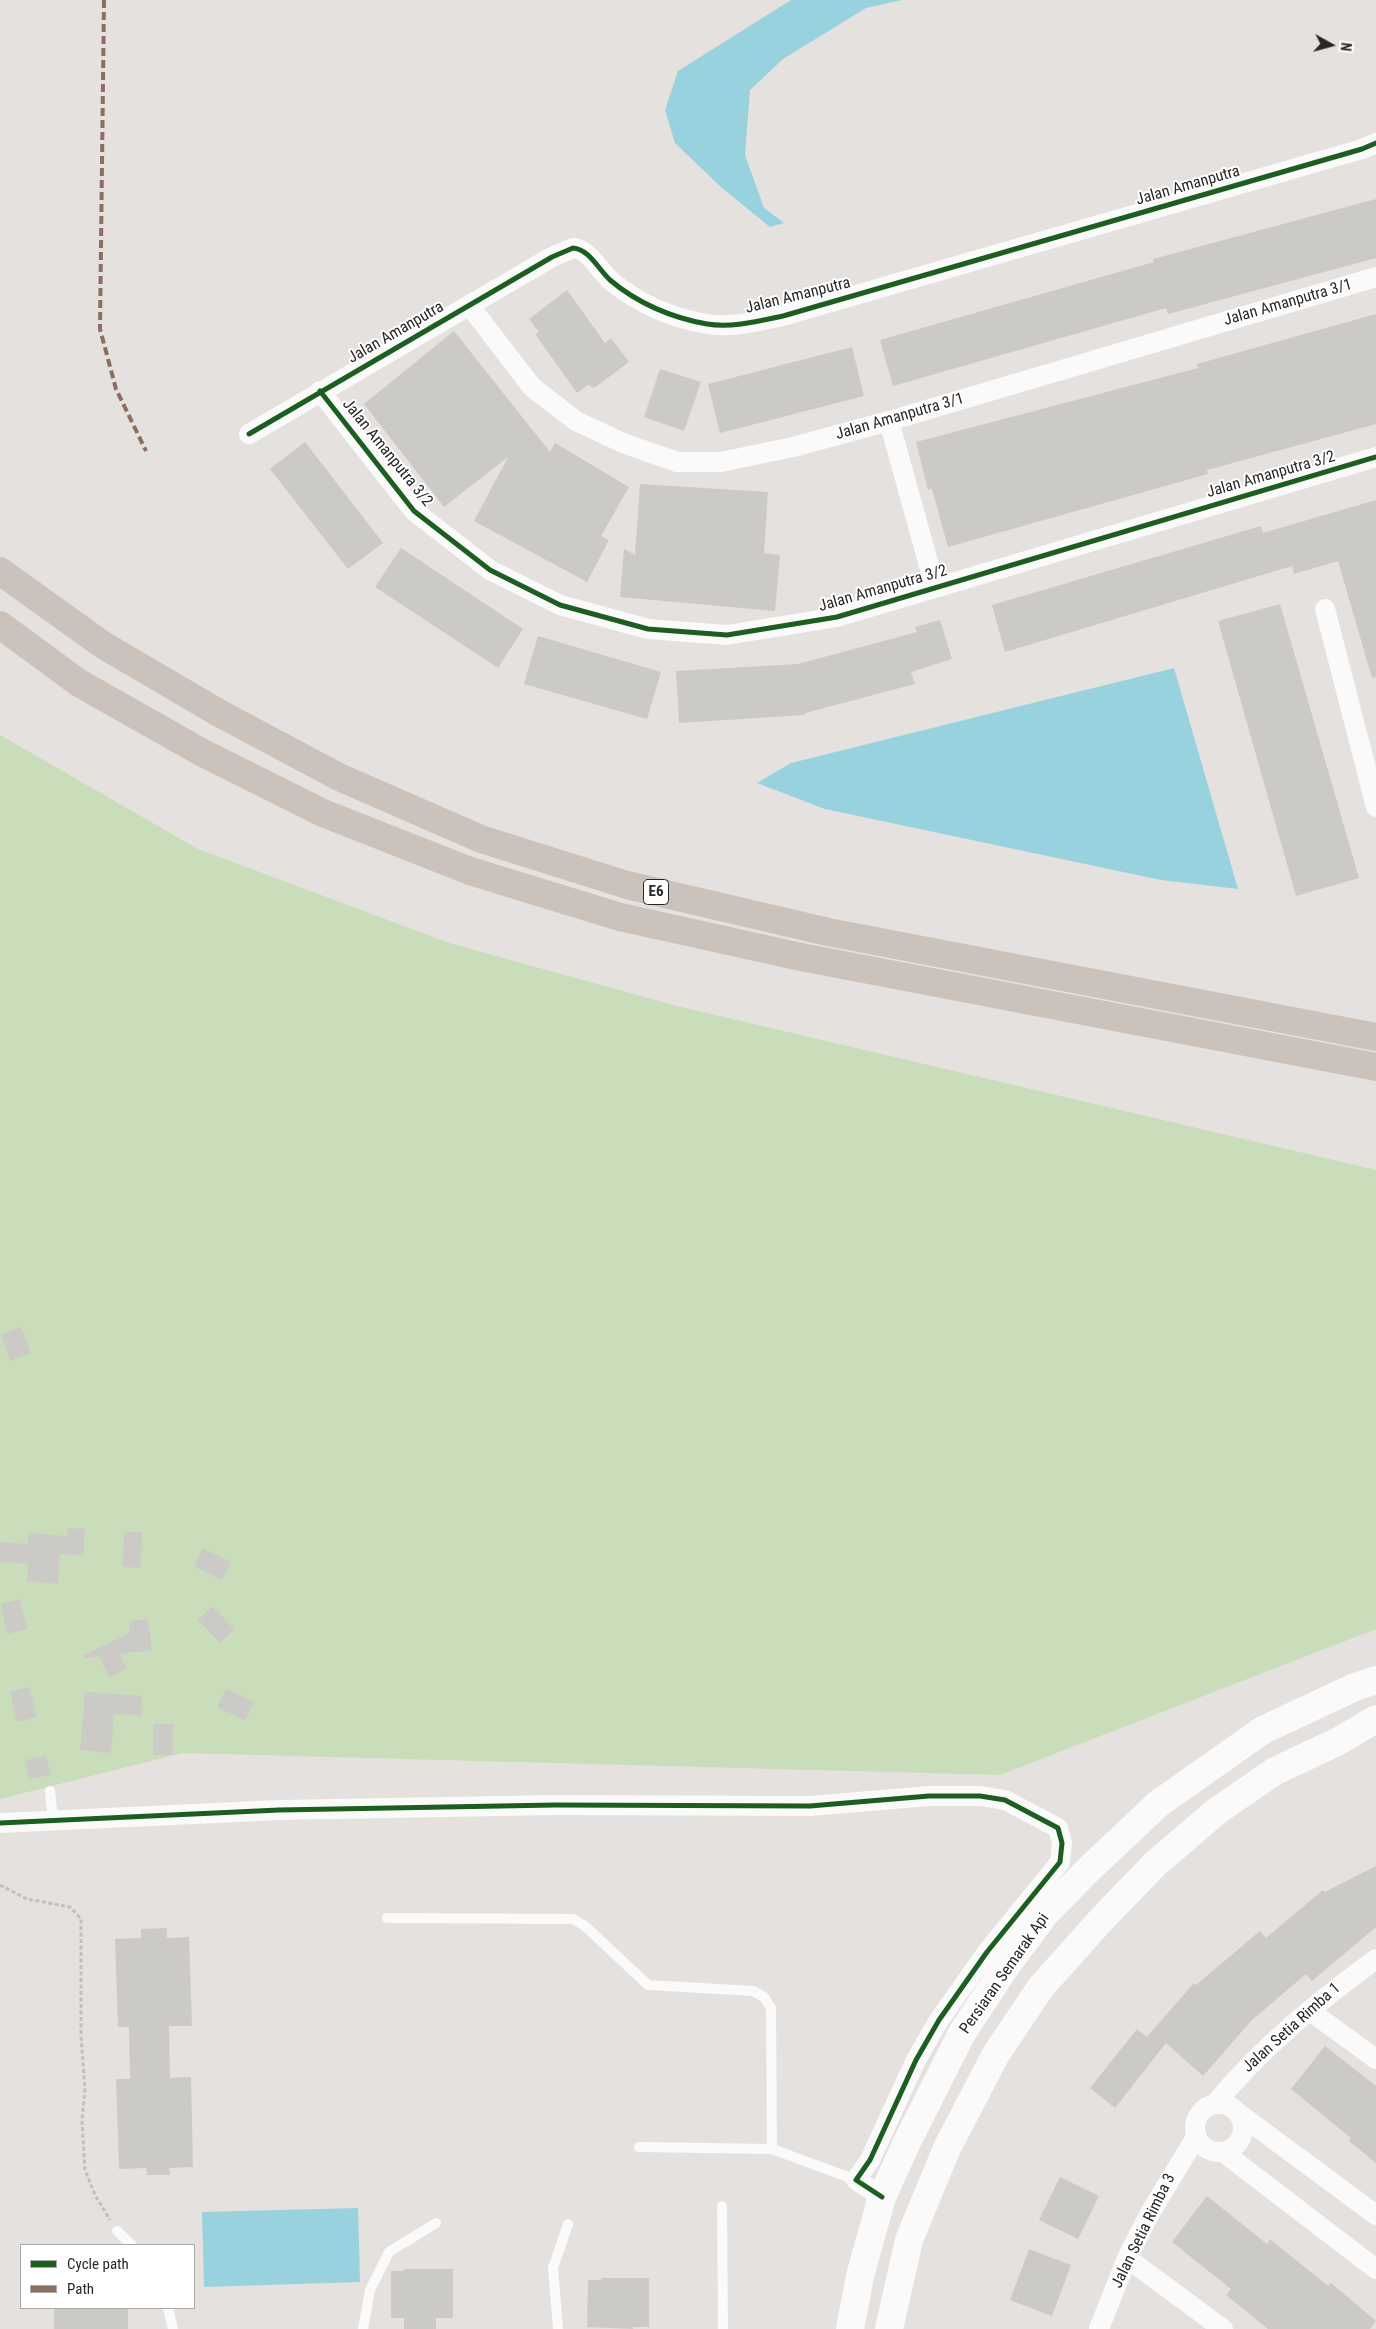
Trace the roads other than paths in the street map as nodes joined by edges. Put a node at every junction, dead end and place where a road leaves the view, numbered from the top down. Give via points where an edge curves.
1 (1376, 143) edge
2 (1376, 277) edge
3 (469, 305) junction
4 (320, 391) junction
5 (889, 421) junction
6 (249, 434) dead end
7 (1376, 458) edge
8 (0, 572) edge
9 (935, 587) junction
10 (1325, 609) dead end
11 (0, 625) edge
12 (1376, 807) edge
13 (1376, 1037) edge
14 (1376, 1067) edge
15 (1376, 1680) edge
16 (1376, 1720) edge
17 (50, 1791) dead end
18 (53, 1820) junction
19 (0, 1824) edge
20 (387, 1918) dead end
21 (1376, 1959) edge
22 (1310, 2011) junction
23 (1376, 2059) edge
24 (1215, 2104) junction
25 (1238, 2113) junction
26 (1196, 2137) junction
27 (639, 2147) dead end
28 (772, 2149) junction
29 (1223, 2152) junction
30 (856, 2180) junction
31 (882, 2196) junction
32 (722, 2206) dead end
33 (1376, 2216) edge
34 (436, 2223) dead end
35 (568, 2224) dead end
36 (117, 2231) road end
37 (131, 2244) edge
38 (1127, 2258) junction
39 (1376, 2269) edge
40 (168, 2309) edge
41 (173, 2329) edge
42 (363, 2329) edge
43 (558, 2329) edge
44 (724, 2329) edge
45 (850, 2329) edge
46 (889, 2329) edge
47 (1099, 2329) edge
48 (1224, 2329) edge

1 - 3 street, Jalan Amanputra via 747,324 708,324 652,308 610,280 584,252 573,248
2 - 5 street, Jalan Amanputra 3/1
3 - 4 street, Jalan Amanputra
3 - 5 street, Jalan Amanputra 3/1 via 532,387 576,420 623,443 678,462 721,462
4 - 6 street, Jalan Amanputra
4 - 9 street, Jalan Amanputra 3/2 via 414,511 490,570 560,605 648,628 727,635 837,617
5 - 9 street
7 - 9 street, Jalan Amanputra 3/2
8 - 13 highway, E6 via 103,645 219,713 339,776 480,839 627,885 828,932
10 - 12 street
11 - 14 highway, E6 via 79,683 201,752 323,813 470,871 620,917 801,957
15 - 31 main road, Persiaran Semarak Api via 1263,1730 1158,1804 1045,1914 962,2033
16 - 46 main road via 1275,1771 1217,1811 1155,1864 1042,1987 996,2054 947,2148 909,2240
17 - 18 lane
18 - 19 street
18 - 30 street via 278,1810 545,1805 810,1806 929,1796 980,1796 1005,1800 1058,1828 1062,1843 1060,1862 987,1952 939,2020 916,2060 870,2160
20 - 28 lane via 573,1919 585,1926 648,1985 753,1991 764,1997 771,2008
21 - 22 street, Jalan Setia Rimba 1
22 - 23 street
22 - 24 street, Jalan Setia Rimba 1 via 1274,2041
24 - 25 street via 1228,2106
24 - 26 street via 1198,2116 1194,2130
25 - 29 street via 1242,2132 1236,2145
25 - 33 street
26 - 29 street via 1207,2150
26 - 38 street, Jalan Setia Rimba 3
27 - 28 lane
28 - 30 lane
29 - 39 street
30 - 31 street
31 - 45 main road, Persiaran Semarak Api via 860,2276
32 - 44 lane
34 - 42 lane via 389,2252 370,2290
35 - 43 lane via 553,2268
36 - 37 lane
38 - 47 street, Jalan Setia Rimba 3
38 - 48 street
40 - 41 lane

